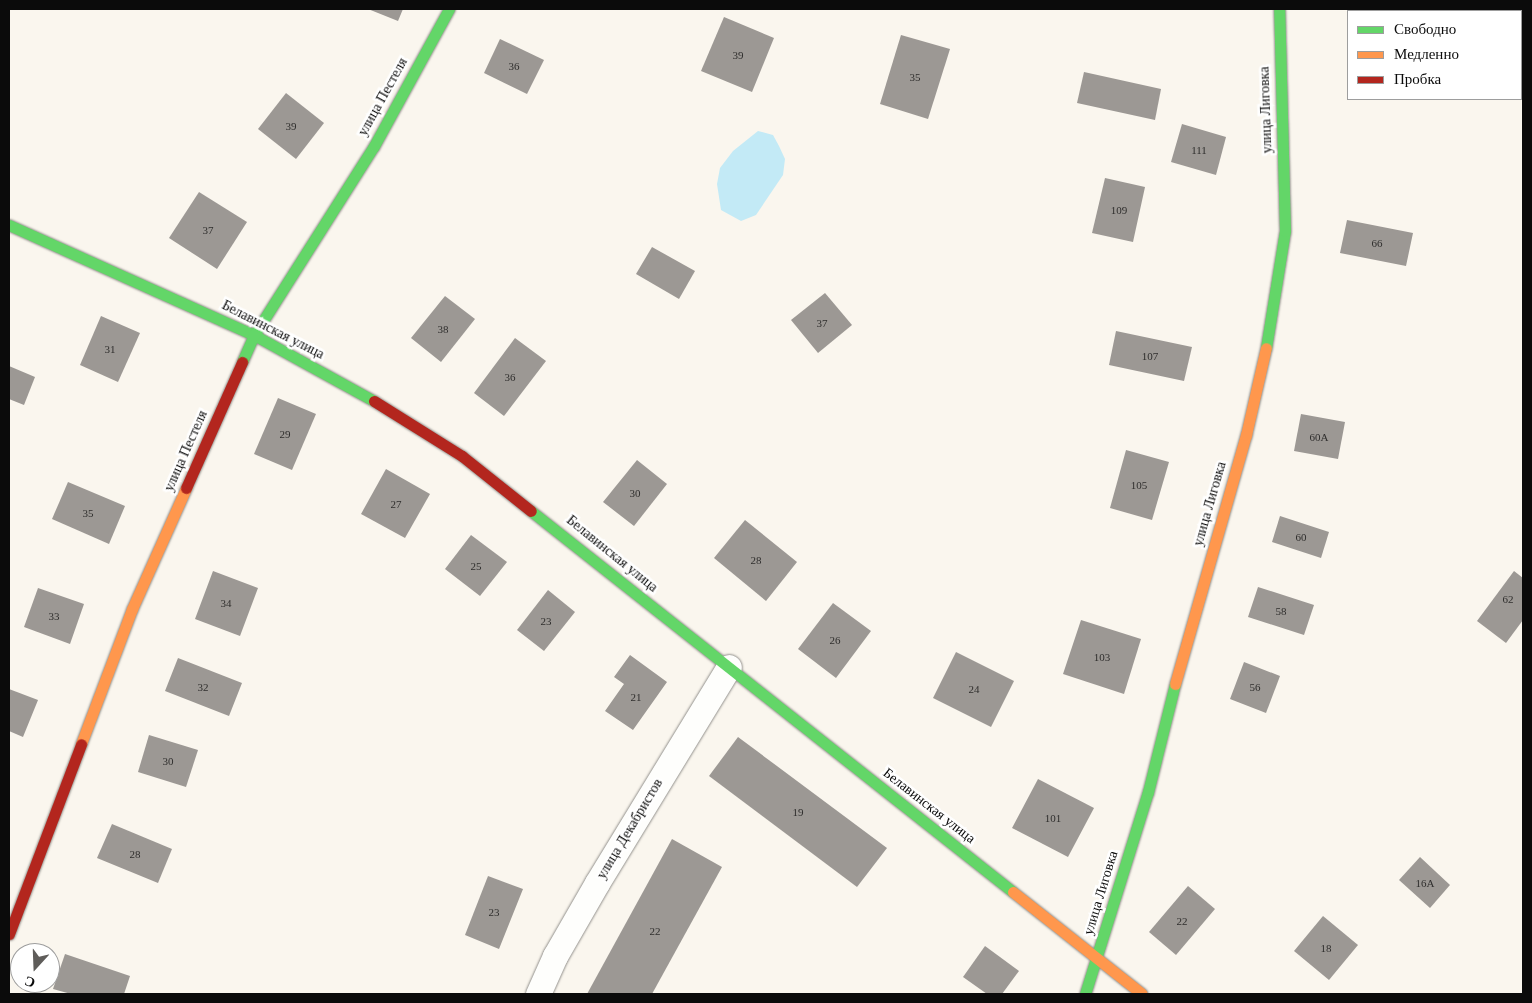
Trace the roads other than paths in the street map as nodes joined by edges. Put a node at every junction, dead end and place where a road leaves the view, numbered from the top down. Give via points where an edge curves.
1 (449, 9) edge
2 (1279, 9) edge
3 (9, 225) edge
4 (254, 335) junction
5 (728, 667) junction
6 (9, 934) edge
7 (1097, 957) junction
8 (538, 994) edge
9 (1085, 994) edge
10 (1142, 994) edge

1 - 4 street, улица Пестеля via 374,146
2 - 7 street, улица Лиговка via 1285,231 1274,311 1246,435 1190,626 1148,792
3 - 4 street, Белавинская улица
4 - 5 street, Белавинская улица via 379,402 462,456
4 - 6 street, улица Пестеля via 132,609
5 - 7 street, Белавинская улица
5 - 8 street, улица Декабристов via 592,891 555,956
7 - 9 street, улица Лиговка
7 - 10 street, Белавинская улица

